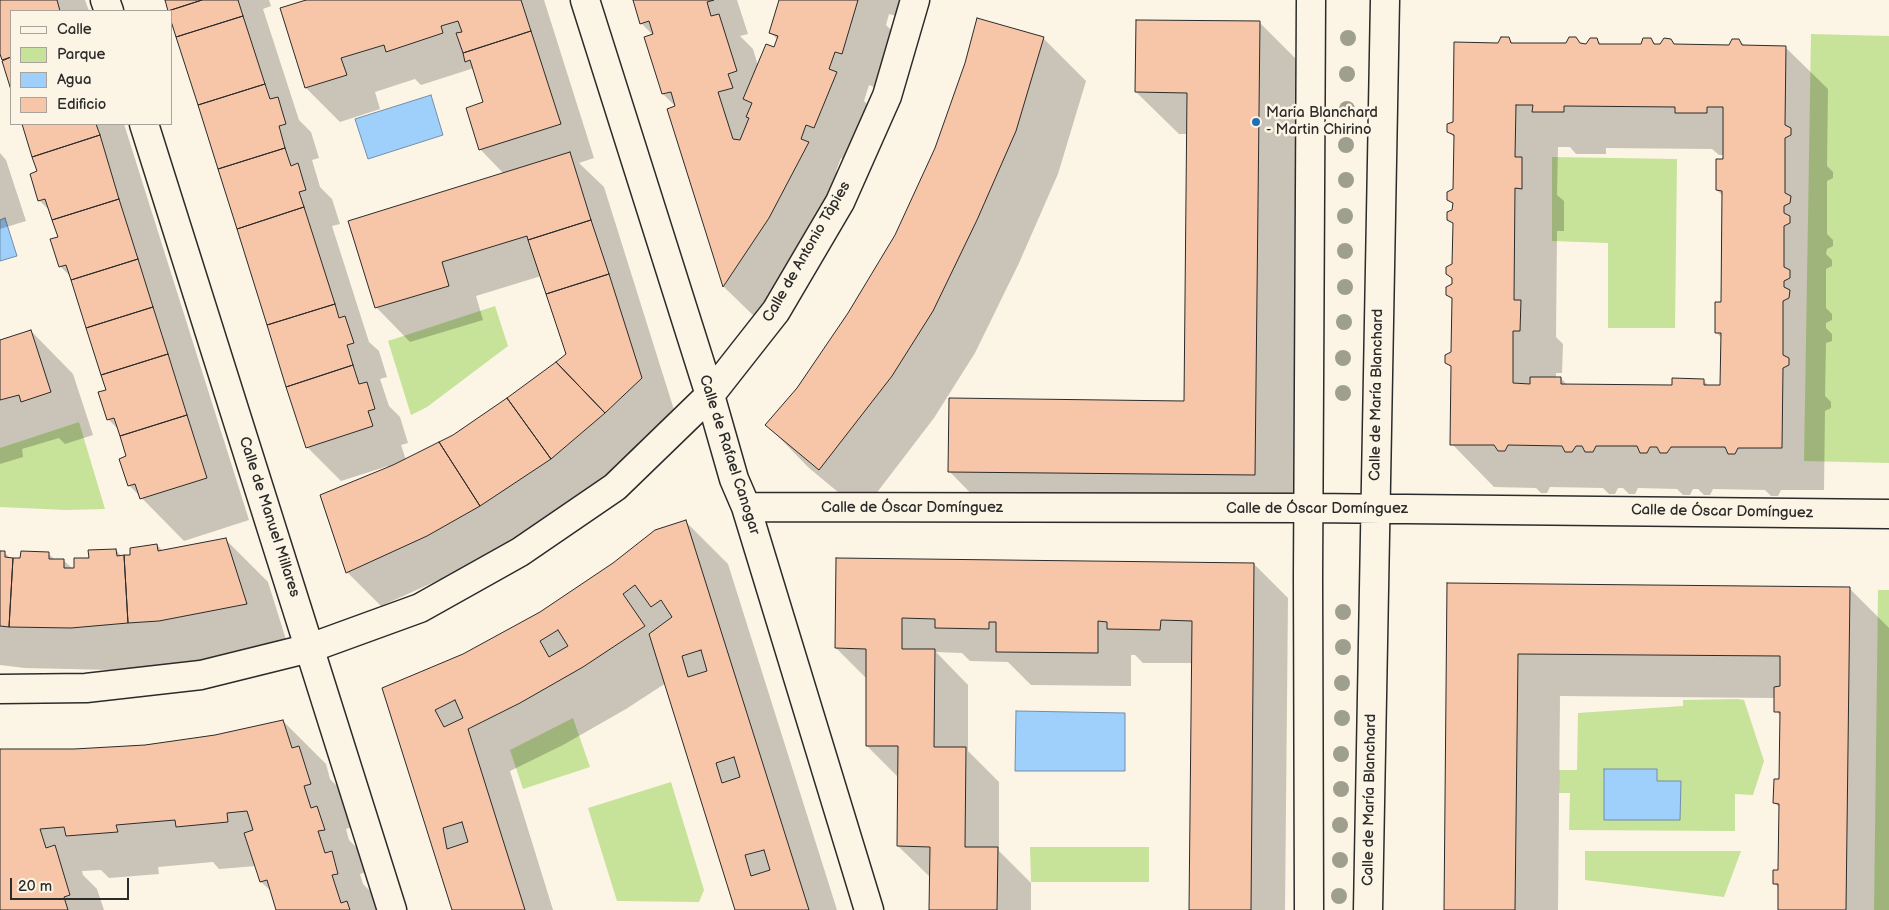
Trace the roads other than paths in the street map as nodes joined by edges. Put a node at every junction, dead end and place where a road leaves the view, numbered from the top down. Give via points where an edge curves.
1 (585, 0) edge
2 (915, 0) edge
3 (1311, 0) edge
4 (1385, 0) edge
5 (144, 125) edge
6 (710, 394) junction
7 (746, 508) junction
8 (1308, 508) junction
9 (1375, 509) junction
10 (1889, 514) edge
11 (310, 648) junction
12 (0, 689) edge
13 (392, 910) edge
14 (869, 910) edge
15 (1309, 910) edge
16 (1368, 910) edge

1 - 6 street, Calle de Rafael Canogar
2 - 6 street, Calle de Antonio Tàpies via 887,96 840,202 776,310
3 - 8 street
4 - 9 street, Calle de María Blanchard
5 - 11 street, Calle de Manuel Millares
6 - 7 street, Calle de Rafael Canogar via 734,479
6 - 11 street, Calle de Antonio Tàpies via 615,486 520,552 420,608
7 - 8 street, Calle de Óscar Domínguez
7 - 14 street, Calle de Rafael Canogar
8 - 9 street, Calle de Óscar Domínguez
8 - 15 street
9 - 10 street, Calle de Óscar Domínguez
9 - 16 street, Calle de María Blanchard
11 - 12 street, Calle de Antonio Tàpies via 200,675 86,688
11 - 13 street, Calle de Manuel Millares

